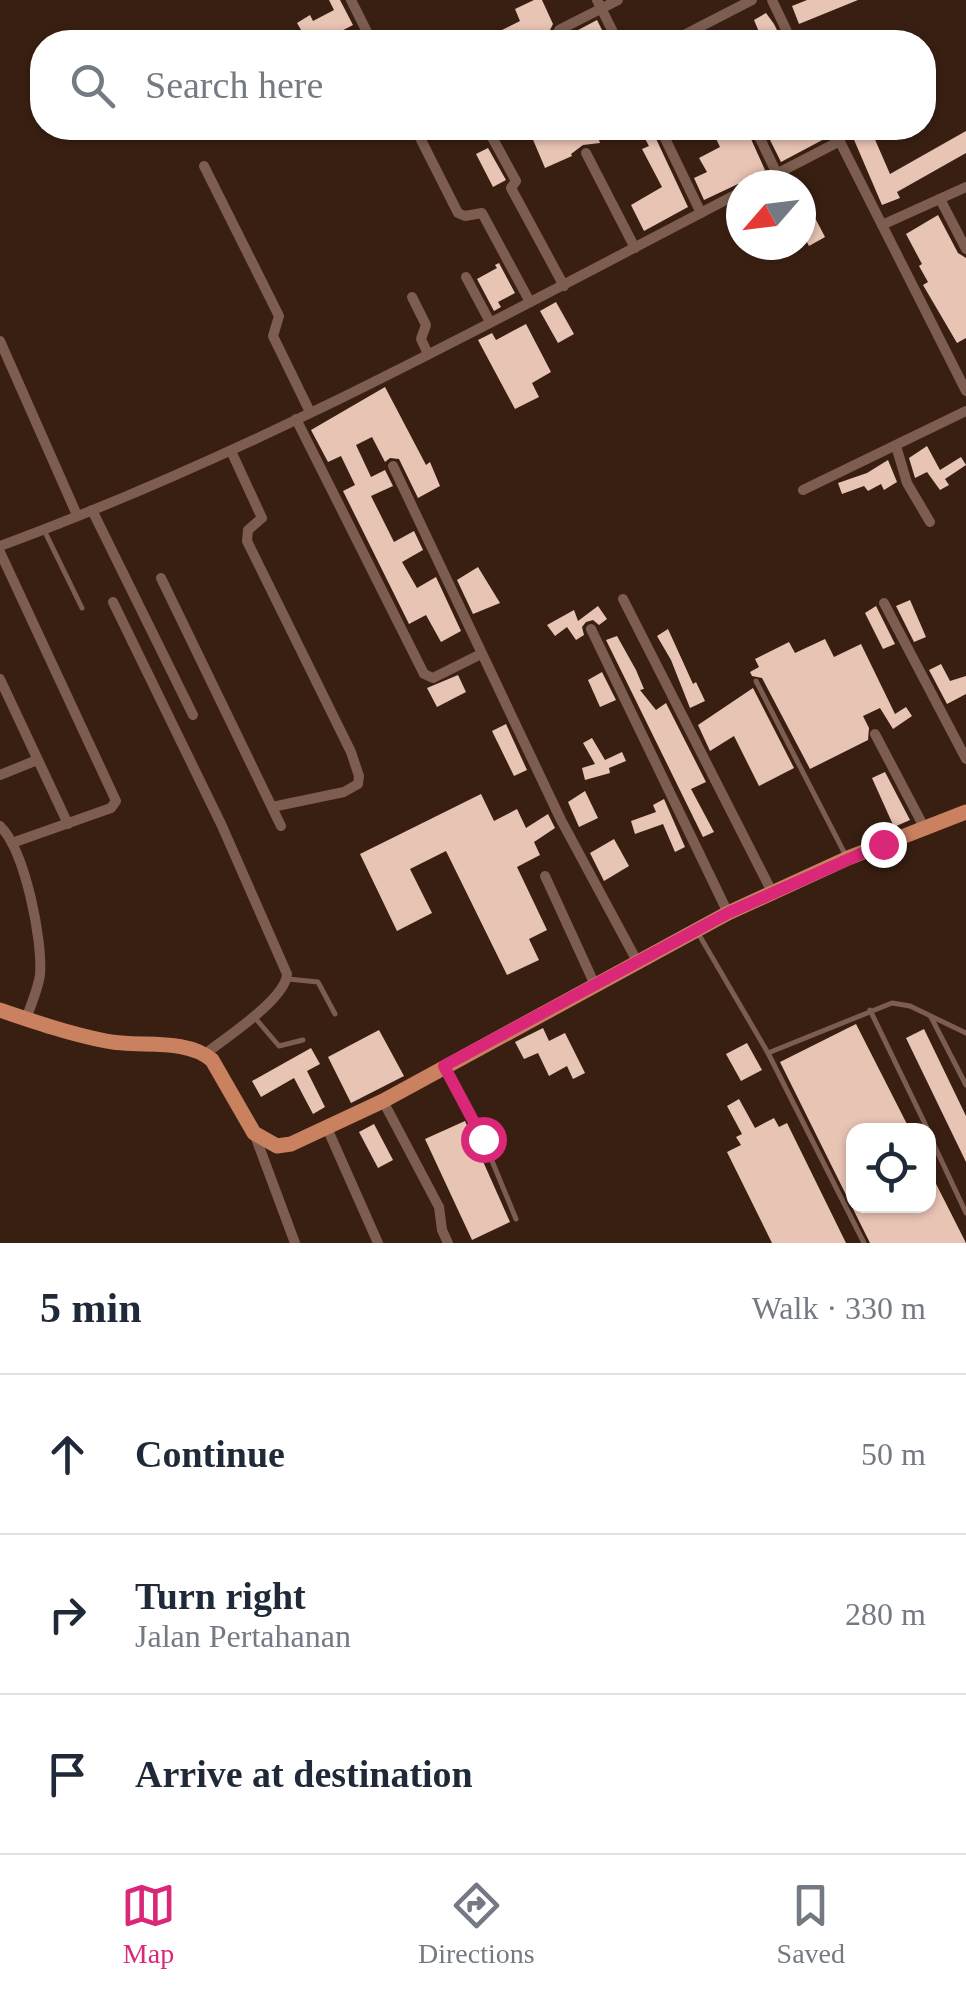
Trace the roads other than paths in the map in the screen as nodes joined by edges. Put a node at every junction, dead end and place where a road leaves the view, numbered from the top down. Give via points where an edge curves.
1 (351, 0) edge
2 (618, 0) edge
3 (752, 0) edge
4 (789, 0) edge
5 (774, 3) edge
6 (600, 4) edge
7 (366, 30) edge
8 (559, 30) dead end
9 (612, 30) edge
10 (694, 30) edge
11 (786, 30) edge
12 (421, 140) edge
13 (494, 140) edge
14 (666, 140) edge
15 (761, 140) edge
16 (840, 141) joint
17 (586, 153) dead end
18 (204, 166) dead end
19 (775, 170) edge
20 (785, 170) edge
21 (966, 187) edge
22 (940, 199) junction
23 (726, 200) edge
24 (701, 212) junction
25 (882, 225) junction
26 (635, 248) junction
27 (966, 248) edge
28 (466, 277) dead end
29 (564, 286) junction
30 (412, 298) dead end
31 (530, 302) junction
32 (490, 322) junction
33 (0, 341) edge
34 (428, 354) junction
35 (966, 391) edge
36 (966, 411) edge
37 (310, 412) junction
38 (296, 419) junction
39 (896, 446) junction
40 (231, 451) junction
41 (393, 466) dead end
42 (804, 490) dead end
43 (92, 510) junction
44 (78, 516) junction
45 (930, 522) dead end
46 (44, 530) junction
47 (0, 549) edge
48 (161, 578) dead end
49 (623, 599) dead end
50 (113, 602) dead end
51 (884, 603) dead end
52 (82, 608) dead end
53 (591, 629) dead end
54 (480, 654) junction
55 (0, 679) edge
56 (756, 682) dead end
57 (193, 715) dead end
58 (875, 734) dead end
59 (38, 760) junction
60 (966, 760) edge
61 (0, 775) edge
62 (272, 807) junction
63 (966, 812) edge
64 (68, 824) junction
65 (0, 826) edge
66 (281, 826) dead end
67 (925, 829) junction
68 (12, 843) junction
69 (848, 858) junction
70 (545, 876) dead end
71 (773, 894) junction
72 (728, 913) junction
73 (697, 931) junction
74 (638, 963) junction
75 (288, 979) junction
76 (595, 984) junction
77 (0, 1010) edge
78 (870, 1010) junction
79 (335, 1014) dead end
80 (930, 1014) junction
81 (254, 1016) junction
82 (26, 1020) junction
83 (966, 1033) edge
84 (303, 1040) dead end
85 (768, 1053) junction
86 (206, 1054) junction
87 (444, 1066) junction
88 (966, 1085) edge
89 (383, 1101) junction
90 (924, 1123) edge
91 (327, 1128) junction
92 (254, 1133) junction
93 (936, 1148) edge
94 (966, 1213) edge
95 (516, 1219) dead end
96 (295, 1243) edge
97 (378, 1243) edge
98 (448, 1243) edge
99 (864, 1243) edge

1 - 7 street
2 - 6 street
3 - 10 street
4 - 5 street
5 - 11 street
6 - 8 street
6 - 9 street
12 - 31 street via 458,214 482,213
13 - 29 street via 516,181 511,188
14 - 24 street
15 - 19 street
16 - 20 street
16 - 25 street
17 - 26 street
18 - 37 street via 279,316 273,336
21 - 22 street
22 - 25 street
22 - 27 street
23 - 24 street
24 - 26 street
25 - 35 street
26 - 29 street
28 - 32 street
29 - 31 street
30 - 34 street via 426,325 421,339
31 - 32 street
32 - 34 street
33 - 44 street
34 - 37 street
36 - 39 street
37 - 38 street
38 - 40 street
38 - 54 street via 424,674 433,678
39 - 42 street
39 - 45 street via 907,483
40 - 43 street
40 - 62 street via 262,518 248,530 247,541 359,776 344,792
41 - 54 street
43 - 44 street
43 - 57 street
44 - 46 street
46 - 47 street
46 - 52 lane
47 - 64 street via 115,798 111,808
48 - 62 street
49 - 71 street
50 - 75 street
51 - 60 street
53 - 72 street
54 - 74 street
55 - 59 street
56 - 69 lane
58 - 67 street
59 - 61 street
59 - 64 street
62 - 66 street
63 - 67 main road
64 - 68 street
65 - 68 street
67 - 69 main road
68 - 82 street via 38,945 40,976
69 - 71 main road
70 - 76 street
71 - 72 main road
72 - 73 main road
73 - 74 main road
73 - 85 lane
74 - 76 main road
75 - 79 lane via 318,982
75 - 81 street
76 - 87 main road
77 - 82 main road
78 - 80 lane via 900,1004
78 - 85 lane
78 - 90 lane
80 - 83 lane
80 - 88 lane
81 - 84 lane via 279,1046
81 - 86 street
82 - 86 main road via 103,1041
85 - 99 lane
86 - 92 main road
87 - 89 main road
87 - 95 lane
89 - 91 main road
89 - 98 street via 439,1207
91 - 92 main road via 278,1146
91 - 97 street
92 - 96 street
93 - 94 lane

